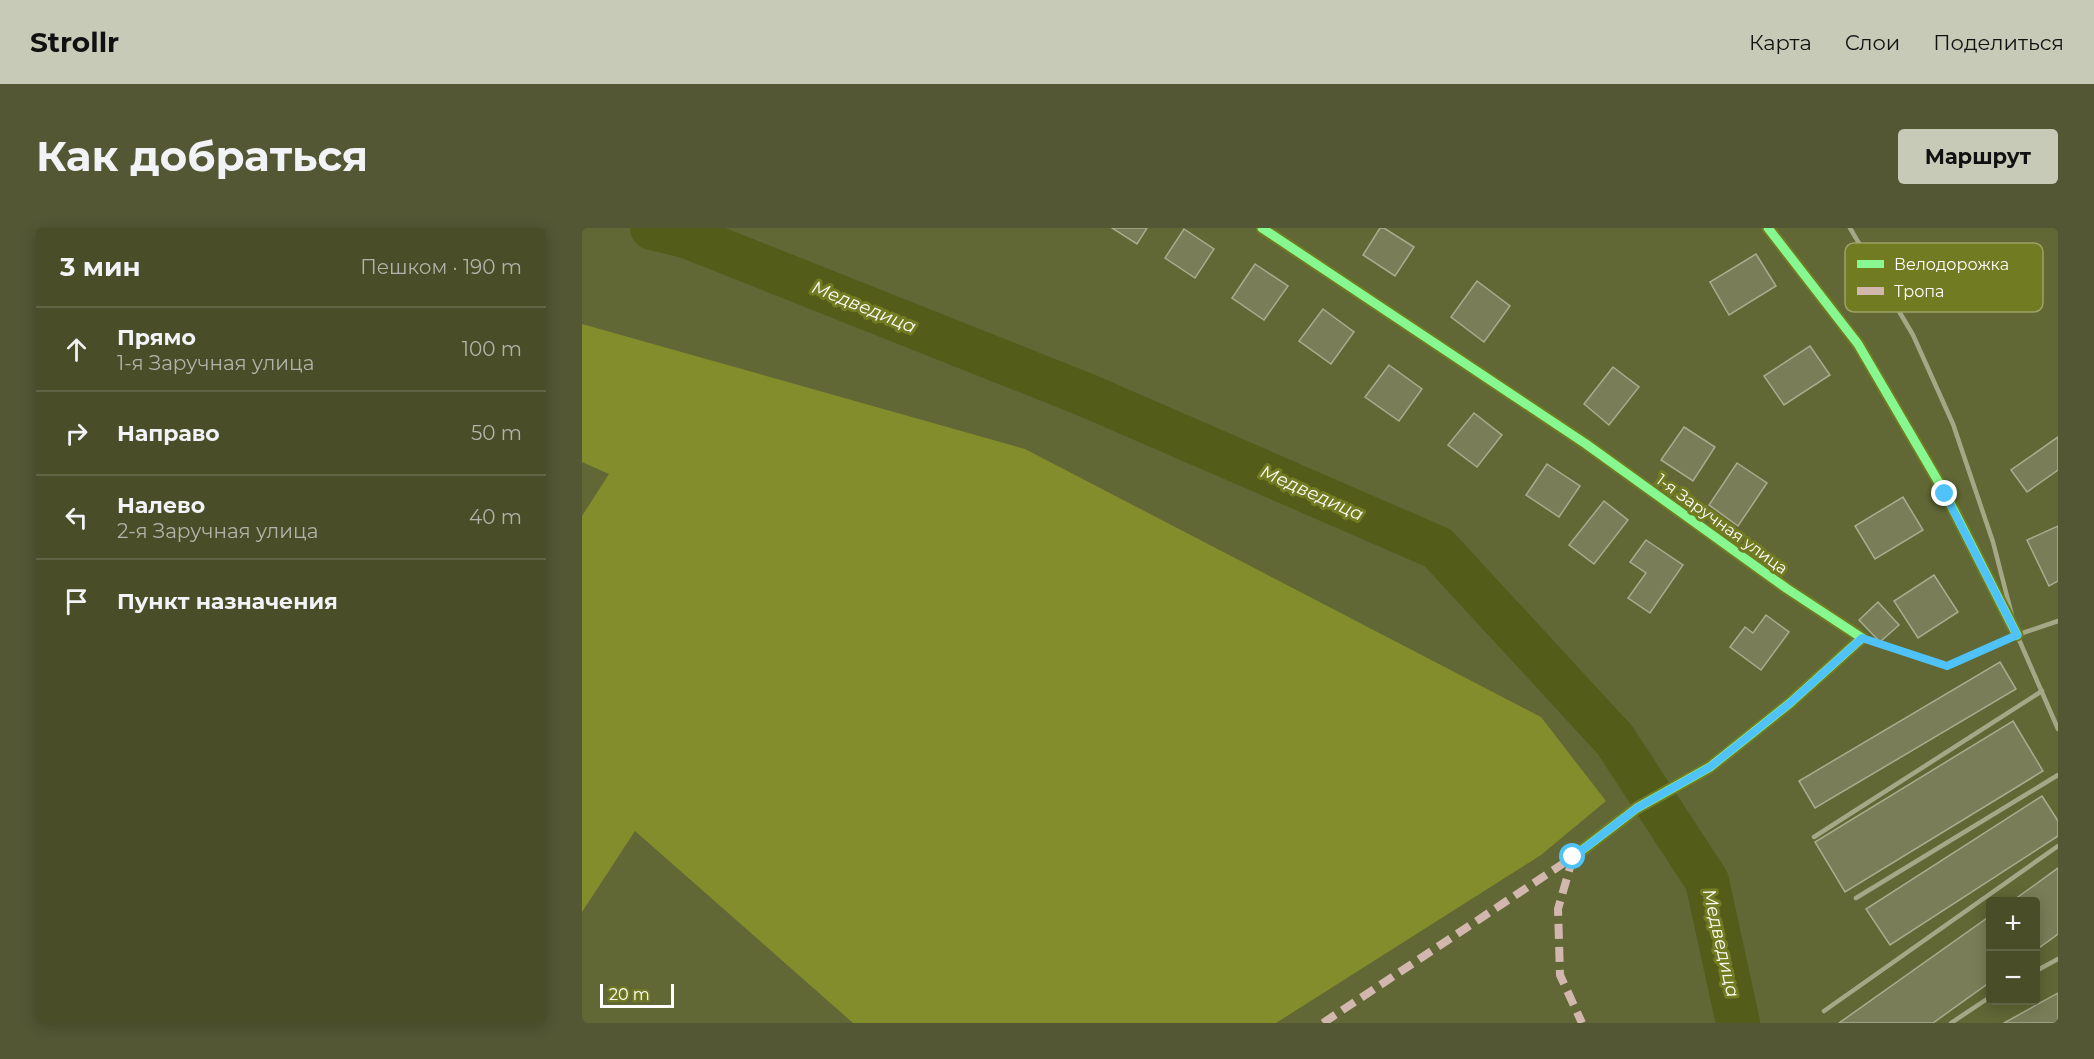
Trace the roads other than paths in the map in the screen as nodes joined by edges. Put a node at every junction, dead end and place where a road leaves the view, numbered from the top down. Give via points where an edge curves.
1 (1262, 228) edge
2 (1768, 228) edge
3 (1850, 228) edge
4 (1859, 243) edge
5 (1899, 312) edge
6 (2058, 621) edge
7 (2017, 635) junction
8 (1862, 638) junction
9 (2042, 691) junction
10 (2058, 729) edge
11 (2058, 775) edge
12 (1814, 837) dead end
13 (2058, 846) edge
14 (1573, 857) dead end
15 (1856, 898) dead end
16 (2058, 959) edge
17 (2040, 969) edge
18 (1986, 1000) edge
19 (1824, 1011) dead end
20 (1951, 1023) edge

1 - 8 street, 1-я Заручная улица via 1586,444 1776,582
2 - 7 street via 1858,344 1945,494
3 - 4 lane
5 - 7 lane via 1953,424 1992,542
6 - 7 lane
7 - 8 lane via 1947,666
7 - 9 lane
8 - 14 street via 1710,767 1637,808
9 - 10 lane
9 - 12 lane
11 - 15 lane
13 - 19 lane
16 - 17 lane
18 - 20 lane

